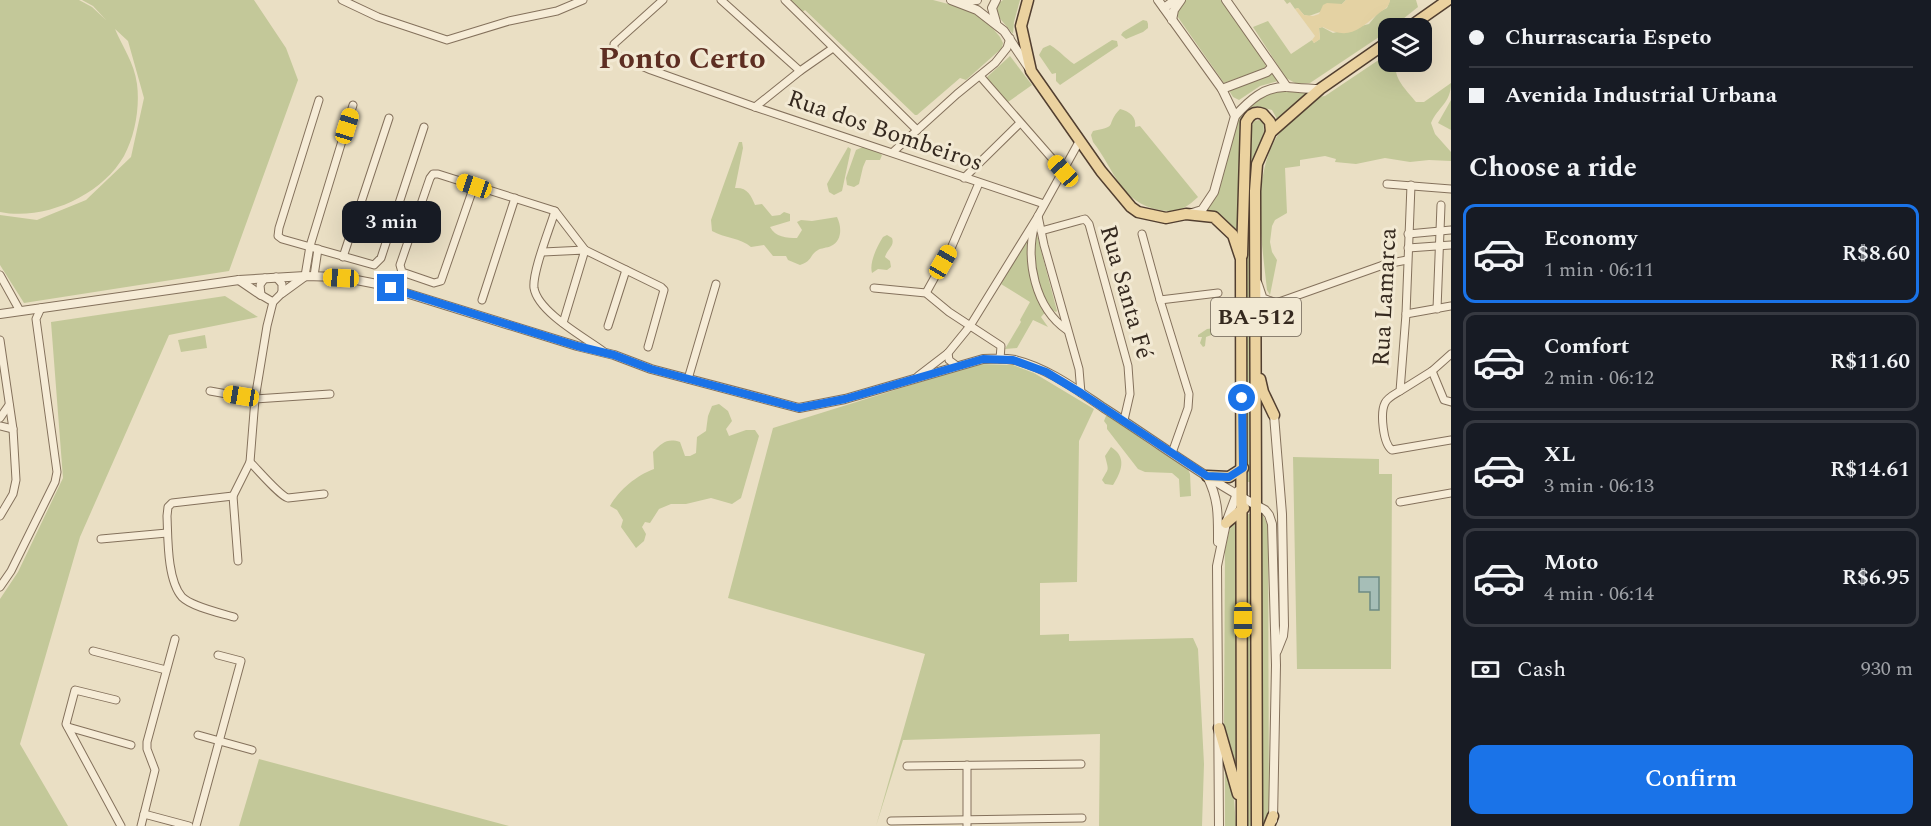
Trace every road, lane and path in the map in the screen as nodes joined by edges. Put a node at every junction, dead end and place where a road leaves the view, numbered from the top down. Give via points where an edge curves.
1 (342, 0) edge
2 (584, 0) edge
3 (663, 0) edge
4 (721, 0) edge
5 (785, 0) edge
6 (977, 0) edge
7 (996, 0) edge
8 (1028, 0) edge
9 (1158, 0) edge
10 (1175, 0) edge
11 (1181, 0) edge
12 (1226, 0) edge
13 (1448, 0) edge
14 (954, 1) edge
15 (570, 3) edge
16 (1164, 8) junction
17 (1422, 18) edge
18 (1172, 20) junction
19 (997, 25) junction
20 (1010, 38) junction
21 (833, 48) junction
22 (1378, 49) edge
23 (1272, 67) junction
24 (1031, 71) junction
25 (800, 72) junction
26 (980, 76) junction
27 (1287, 87) junction
28 (1222, 89) junction
29 (1320, 89) junction
30 (319, 100) dead end
31 (353, 105) dead end
32 (755, 107) junction
33 (1234, 116) junction
34 (389, 118) dead end
35 (1020, 123) junction
36 (424, 127) dead end
37 (917, 130) junction
38 (1271, 132) junction
39 (1080, 140) junction
40 (894, 153) junction
41 (1063, 171) junction
42 (964, 178) junction
43 (979, 183) junction
44 (1387, 184) dead end
45 (1411, 184) junction
46 (474, 186) junction
47 (1451, 189) edge
48 (515, 198) junction
49 (1044, 204) junction
50 (1441, 205) dead end
51 (555, 211) junction
52 (1186, 214) junction
53 (1038, 216) junction
54 (1451, 230) edge
55 (1041, 231) junction
56 (1439, 231) junction
57 (1142, 234) dead end
58 (1408, 234) junction
59 (1451, 245) edge
60 (310, 246) junction
61 (1438, 246) junction
62 (1408, 248) junction
63 (318, 249) junction
64 (585, 250) junction
65 (543, 252) junction
66 (343, 257) junction
67 (1241, 259) junction
68 (1407, 260) junction
69 (626, 270) junction
70 (0, 275) edge
71 (310, 276) junction
72 (1255, 276) junction
73 (276, 277) junction
74 (265, 278) junction
75 (239, 280) junction
76 (716, 284) dead end
77 (874, 288) dead end
78 (282, 292) junction
79 (926, 293) junction
80 (1218, 293) dead end
81 (261, 295) junction
82 (1256, 297) junction
83 (482, 300) dead end
84 (1160, 300) junction
85 (273, 302) junction
86 (1451, 306) edge
87 (41, 308) junction
88 (1437, 309) junction
89 (24, 311) junction
90 (0, 314) edge
91 (1406, 314) junction
92 (36, 318) junction
93 (563, 323) junction
94 (608, 326) dead end
95 (970, 326) junction
96 (1068, 330) junction
97 (583, 336) junction
98 (0, 340) edge
99 (582, 347) junction
100 (648, 347) dead end
101 (606, 353) junction
102 (948, 353) junction
103 (1451, 354) edge
104 (1000, 359) junction
105 (1439, 365) junction
106 (957, 366) junction
107 (1451, 366) edge
108 (1432, 371) junction
109 (688, 379) junction
110 (914, 379) junction
111 (210, 391) dead end
112 (1400, 391) junction
113 (1081, 393) junction
114 (330, 394) dead end
115 (255, 399) junction
116 (1451, 402) edge
117 (9, 405) junction
118 (1274, 415) joint
119 (0, 418) edge
120 (1124, 420) junction
121 (0, 426) edge
122 (13, 429) junction
123 (1451, 440) edge
124 (1172, 453) junction
125 (250, 462) junction
126 (1243, 468) junction
127 (1207, 476) junction
128 (1240, 491) junction
129 (324, 494) dead end
130 (1451, 494) edge
131 (233, 496) junction
132 (1400, 502) dead end
133 (1256, 505) junction
134 (1241, 510) junction
135 (0, 516) edge
136 (1226, 523) junction
137 (167, 533) junction
138 (101, 539) dead end
139 (238, 561) dead end
140 (1217, 566) junction
141 (0, 587) edge
142 (234, 617) dead end
143 (175, 639) dead end
144 (93, 651) dead end
145 (1275, 654) junction
146 (218, 655) dead end
147 (166, 670) junction
148 (116, 700) dead end
149 (68, 728) junction
150 (1219, 728) junction
151 (198, 735) dead end
152 (219, 741) junction
153 (131, 745) dead end
154 (252, 750) dead end
155 (1081, 764) dead end
156 (907, 765) dead end
157 (967, 765) junction
158 (1242, 807) junction
159 (144, 814) junction
160 (1082, 818) dead end
161 (891, 821) dead end
162 (968, 823) edge
163 (1272, 823) edge
164 (121, 826) edge
165 (141, 826) edge
166 (189, 826) edge
167 (196, 826) edge
168 (1219, 826) edge
169 (1242, 826) edge
170 (1257, 826) edge

1 - 15 street via 378,17 447,40 557,11
2 - 15 street
3 - 32 street, Rua dos Bombeiros via 616,41 614,54
4 - 25 street
5 - 21 street
6 - 14 street
7 - 19 street via 992,8
8 - 24 main road, BA-512 via 1021,26
9 - 16 street
10 - 16 street
11 - 18 street
12 - 23 street
13 - 17 main road
14 - 19 street via 977,10
16 - 18 street
18 - 28 street
19 - 20 street
20 - 24 street
20 - 26 street via 1003,54
21 - 25 street
21 - 37 street
22 - 29 main road, BA-512
23 - 27 street
23 - 28 street
24 - 39 main road, BA-512
25 - 32 street
26 - 35 street
26 - 37 street
27 - 29 street
27 - 33 street via 1259,93
28 - 33 street
29 - 38 main road, BA-512
30 - 60 street via 278,233 279,238
31 - 60 street
32 - 40 street, Rua dos Bombeiros
33 - 52 street via 1214,192 1202,210
34 - 66 street
35 - 41 street
35 - 42 street
36 - 66 street via 379,262 374,265
37 - 40 street
38 - 67 main road via 1270,122 1263,114 1250,115 1244,136
38 - 72 main road, BA-512 via 1256,173
39 - 41 street
39 - 52 main road, BA-512 via 1101,171 1138,212 1166,218
40 - 42 street, Rua dos Bombeiros
41 - 49 street
42 - 43 street, Rua dos Bombeiros
43 - 49 street, Rua dos Bombeiros
43 - 79 street via 952,246
44 - 45 street
45 - 47 street
45 - 58 street, Rua Lamarca
46 - 46 street via 433,174 400,265 402,272 434,283 441,281
46 - 48 street
48 - 51 street
48 - 83 street
49 - 53 street
50 - 56 street
51 - 64 street
51 - 65 street
52 - 67 main road, BA-512 via 1214,217 1224,225 1233,235
53 - 55 street
53 - 95 street
53 - 96 street via 1032,236 1034,276 1051,316
54 - 56 street
55 - 96 street
55 - 120 street, Rua Santa Fé via 1085,219 1089,224 1128,366 1130,394
56 - 58 street
56 - 61 street
57 - 84 street
58 - 62 street, Rua Lamarca
59 - 61 street
60 - 63 street
60 - 71 street
61 - 62 street
61 - 88 street
62 - 68 street, Rua Lamarca
63 - 66 street
63 - 71 street
64 - 65 street
64 - 69 street
64 - 93 street
65 - 93 street via 534,288 546,308
67 - 126 main road, BA-512
68 - 72 street via 1276,303 1263,298
68 - 91 street, Rua Lamarca
69 - 94 street
69 - 100 street via 664,290
70 - 89 street
71 - 73 street
71 - 78 street
71 - 99 street via 377,284
72 - 82 main road, BA-512
73 - 74 street
73 - 78 street
74 - 75 street
74 - 81 street via 260,285
75 - 81 street
75 - 87 street
76 - 109 street
77 - 79 street
78 - 85 street
79 - 95 street
80 - 84 street
81 - 85 street
82 - 118 main road via 1260,380
82 - 133 main road, BA-512
84 - 124 street via 1189,394
85 - 115 street
86 - 88 street
87 - 89 street
87 - 92 street
88 - 91 street
89 - 90 street
89 - 92 street
91 - 112 street, Rua Lamarca
92 - 141 street via 57,472
93 - 97 street
95 - 102 street
95 - 104 street via 1001,346
96 - 113 street
97 - 99 street
97 - 101 street
98 - 117 street
99 - 101 street
101 - 109 street
102 - 106 street via 949,360
102 - 110 street
103 - 105 street
104 - 106 street
104 - 113 street via 1046,372
105 - 107 street
105 - 108 street
106 - 110 street
108 - 112 street
108 - 116 street via 1444,400
109 - 110 street via 799,408
111 - 115 street
112 - 123 street, Rua Lamarca via 1384,405 1384,440 1389,448
113 - 120 street
114 - 115 street
115 - 125 street
117 - 119 street
117 - 122 street
118 - 145 street via 1282,514 1284,626
120 - 124 street
121 - 122 street
122 - 135 street via 16,480
124 - 127 street
125 - 129 street via 283,497
125 - 131 street
126 - 127 main road via 1229,477
126 - 128 main road, BA-512
127 - 128 street
127 - 140 street via 1219,511
128 - 133 street
128 - 134 main road, BA-512
128 - 136 street
130 - 132 street
131 - 137 street via 172,503 167,511
131 - 139 street
133 - 134 main road
133 - 145 street via 1269,515 1272,524
133 - 170 main road, BA-512
134 - 136 main road
134 - 158 main road, BA-512
136 - 140 street
137 - 138 street
137 - 142 street via 172,575 182,597
140 - 150 street
143 - 147 street
144 - 147 street
145 - 163 street
146 - 152 street via 241,661
147 - 159 street via 147,742 154,770
148 - 149 street via 75,690
149 - 153 street
149 - 164 street
150 - 158 main road
150 - 168 street
151 - 152 street
152 - 154 street
152 - 167 street
155 - 157 street
156 - 157 street
157 - 162 street
158 - 169 main road, BA-512
159 - 165 street
159 - 166 street
160 - 162 street
161 - 162 street

